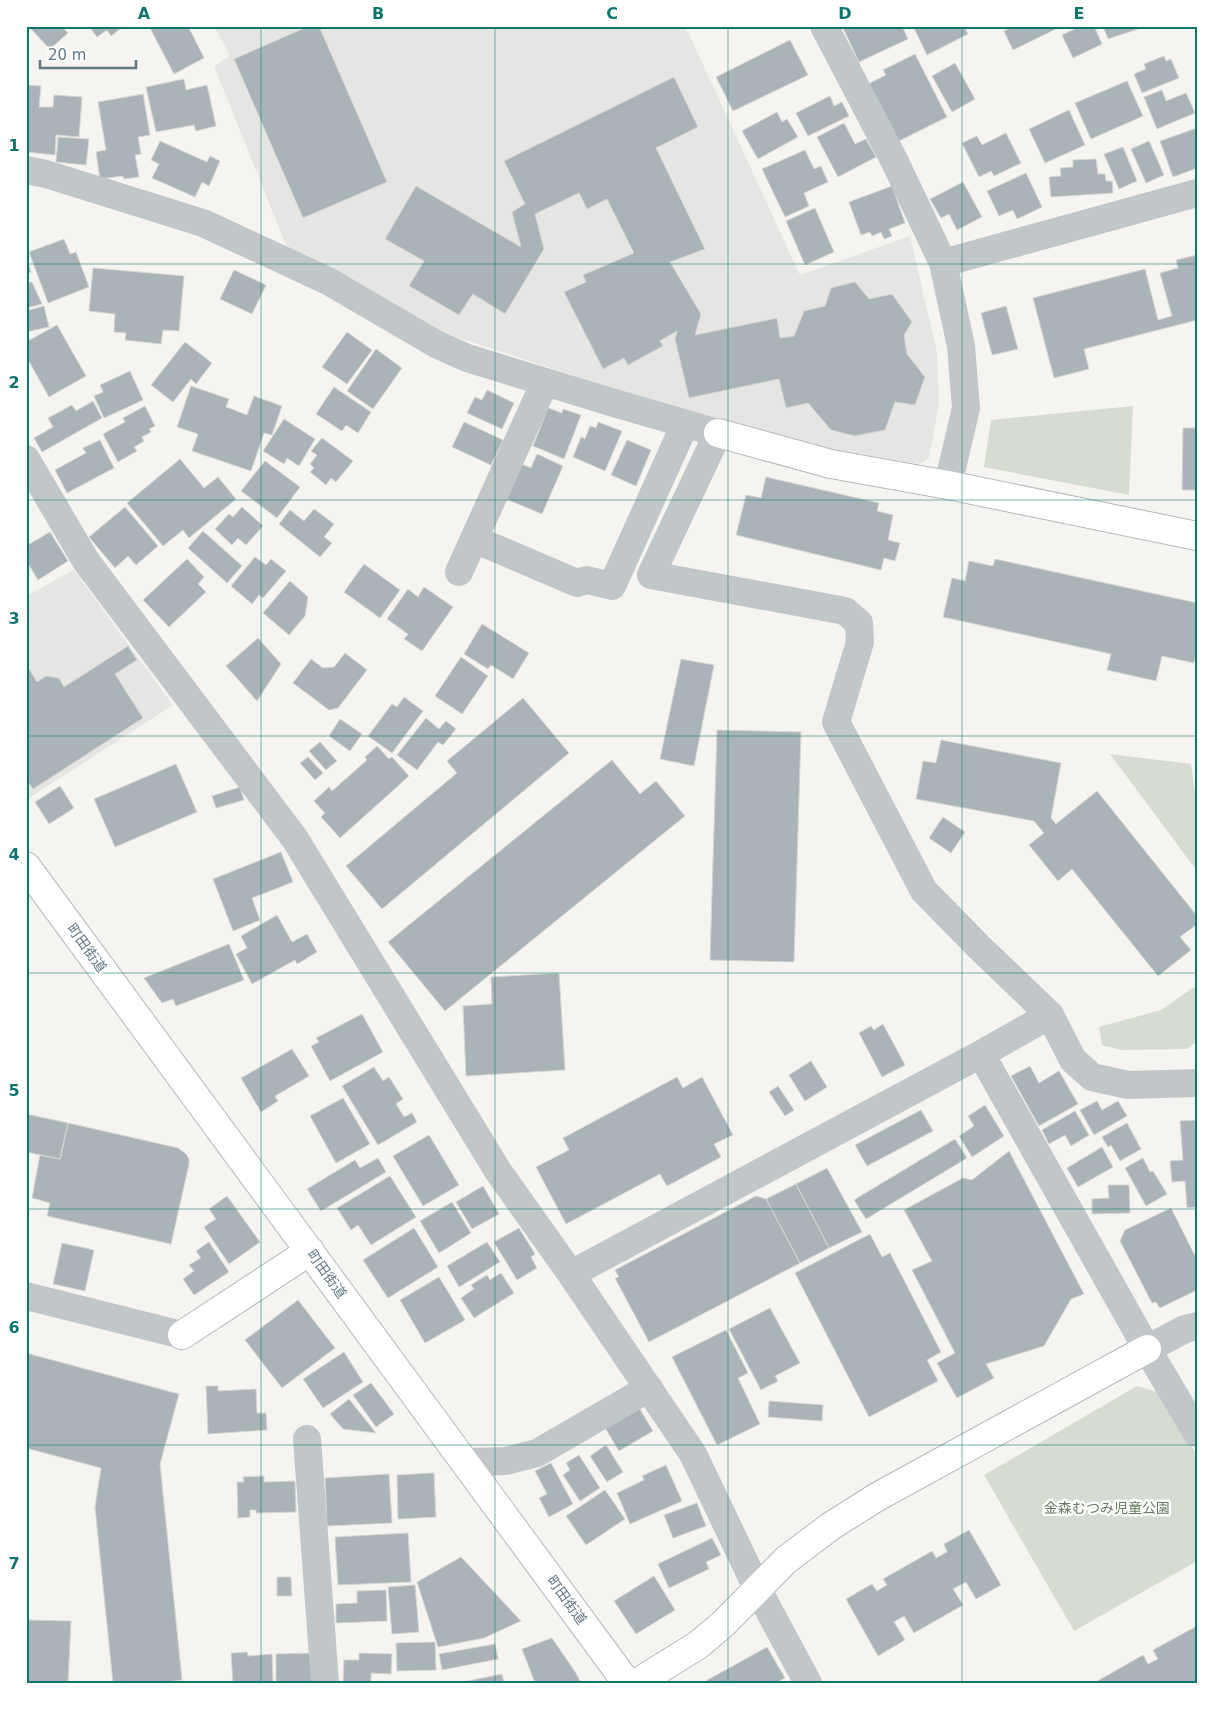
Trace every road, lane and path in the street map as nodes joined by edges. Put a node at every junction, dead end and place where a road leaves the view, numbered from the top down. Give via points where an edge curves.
1 (824, 26) edge
2 (26, 170) edge
3 (1197, 193) edge
4 (943, 263) junction
5 (545, 382) junction
6 (685, 424) junction
7 (718, 433) junction
8 (26, 459) edge
9 (948, 485) junction
10 (1197, 536) edge
11 (474, 539) junction
12 (458, 572) dead end
13 (26, 866) edge
14 (1050, 1015) junction
15 (981, 1054) junction
16 (1197, 1083) edge
17 (310, 1251) junction
18 (571, 1274) junction
19 (26, 1296) edge
20 (1197, 1326) edge
21 (1147, 1349) junction
22 (649, 1388) junction
23 (1197, 1432) edge
24 (307, 1440) dead end
25 (466, 1462) junction
26 (757, 1588) junction
27 (325, 1683) edge
28 (627, 1683) edge
29 (637, 1683) edge
30 (808, 1683) edge

1 - 4 street via 896,162
2 - 5 street via 203,223 328,280 436,344 467,358
3 - 4 street
4 - 9 street via 961,346 966,408
5 - 6 street
5 - 11 street
6 - 7 street
6 - 11 street via 612,586 587,580 577,583
7 - 9 street via 832,464
7 - 14 street via 651,575 845,611 859,622 860,642 836,722 924,891
8 - 18 street via 86,561 295,839 498,1171
9 - 10 street
11 - 12 street
13 - 17 street, 町田街道
14 - 15 street
14 - 16 street via 1073,1060 1092,1077 1128,1085
15 - 18 street
15 - 21 street
17 - 19 street via 182,1335
17 - 25 street, 町田街道
18 - 22 street
20 - 21 street
21 - 23 street
21 - 26 street via 877,1497 808,1543
22 - 25 street via 537,1453 506,1461
22 - 26 street via 693,1454
24 - 27 street
25 - 28 street, 町田街道
26 - 29 street via 698,1645
26 - 30 street

